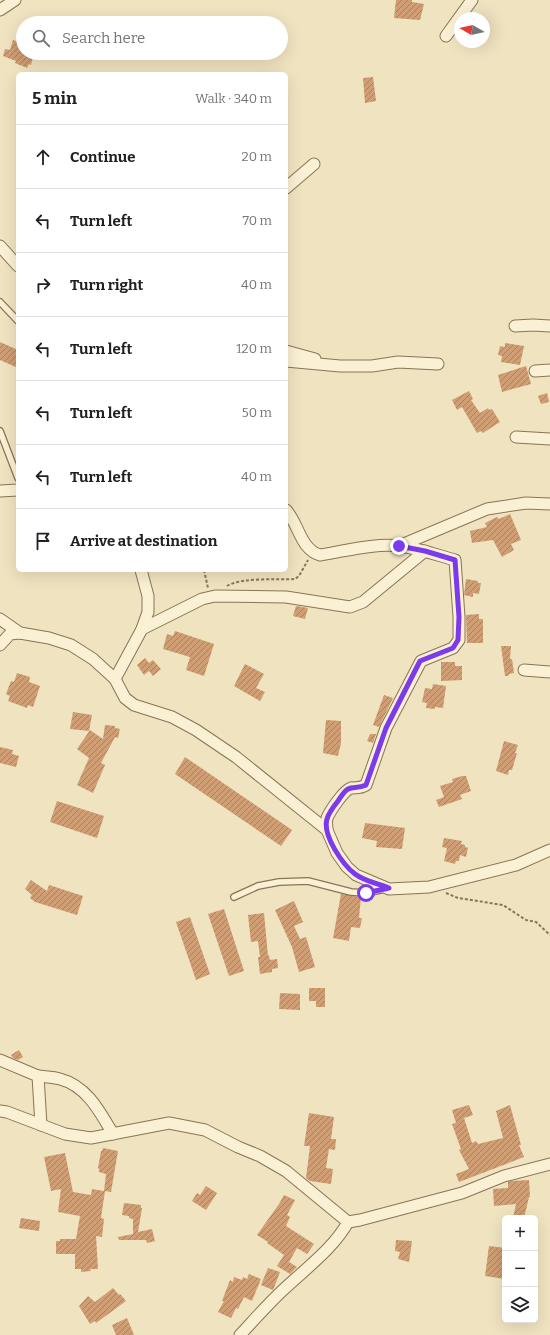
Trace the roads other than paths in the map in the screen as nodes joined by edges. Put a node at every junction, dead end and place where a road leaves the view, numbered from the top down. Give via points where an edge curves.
1 (15, 0) edge
2 (472, 0) edge
3 (0, 10) edge
4 (446, 36) dead end
5 (314, 164) dead end
6 (288, 186) edge
7 (0, 246) edge
8 (16, 264) edge
9 (0, 302) edge
10 (16, 319) edge
11 (515, 326) dead end
12 (550, 326) edge
13 (288, 352) edge
14 (288, 362) edge
15 (438, 364) dead end
16 (340, 366) junction
17 (550, 370) edge
18 (535, 371) dead end
19 (0, 431) edge
20 (516, 437) dead end
21 (550, 439) edge
22 (16, 473) edge
23 (16, 490) edge
24 (0, 491) edge
25 (550, 504) edge
26 (288, 512) edge
27 (399, 546) junction
28 (425, 551) junction
29 (142, 572) edge
30 (0, 618) edge
31 (142, 628) junction
32 (20, 633) junction
33 (0, 645) edge
34 (524, 670) dead end
35 (550, 672) edge
36 (115, 679) junction
37 (327, 830) junction
38 (550, 850) edge
39 (389, 888) junction
40 (234, 898) dead end
41 (0, 1060) edge
42 (38, 1076) junction
43 (0, 1111) edge
44 (41, 1125) junction
45 (113, 1134) junction
46 (550, 1164) edge
47 (348, 1222) junction
48 (240, 1335) edge

1 - 3 street
2 - 4 street
5 - 6 street
7 - 8 street
9 - 10 lane
11 - 12 street
13 - 16 street
14 - 16 street
15 - 16 street via 398,362 372,366
17 - 18 street
19 - 22 lane
20 - 21 street
23 - 24 street
25 - 27 street via 526,503 487,509
26 - 27 street via 312,553 320,555
27 - 28 street
28 - 31 street via 363,602 350,607 286,597 213,596
28 - 37 street via 455,560 458,640 453,648 420,661 386,728 366,785 349,788 330,811
29 - 31 street via 148,596 148,612
30 - 32 street
31 - 36 street
32 - 33 street via 10,634
32 - 36 street via 50,638 71,645 93,659
34 - 35 street
36 - 37 street via 125,698 134,705 172,717 196,730 236,757
37 - 39 street via 337,853 347,867 356,875
38 - 39 street via 516,866 429,886
39 - 40 lane via 366,893 351,892 308,881 279,882 258,886
41 - 42 street
42 - 44 street
42 - 45 street via 60,1079 87,1094
43 - 44 street
44 - 45 street via 65,1134 91,1138
45 - 47 street via 169,1123 205,1130 260,1156 286,1172
46 - 47 street via 504,1176 462,1193
47 - 48 street via 319,1258 281,1292

